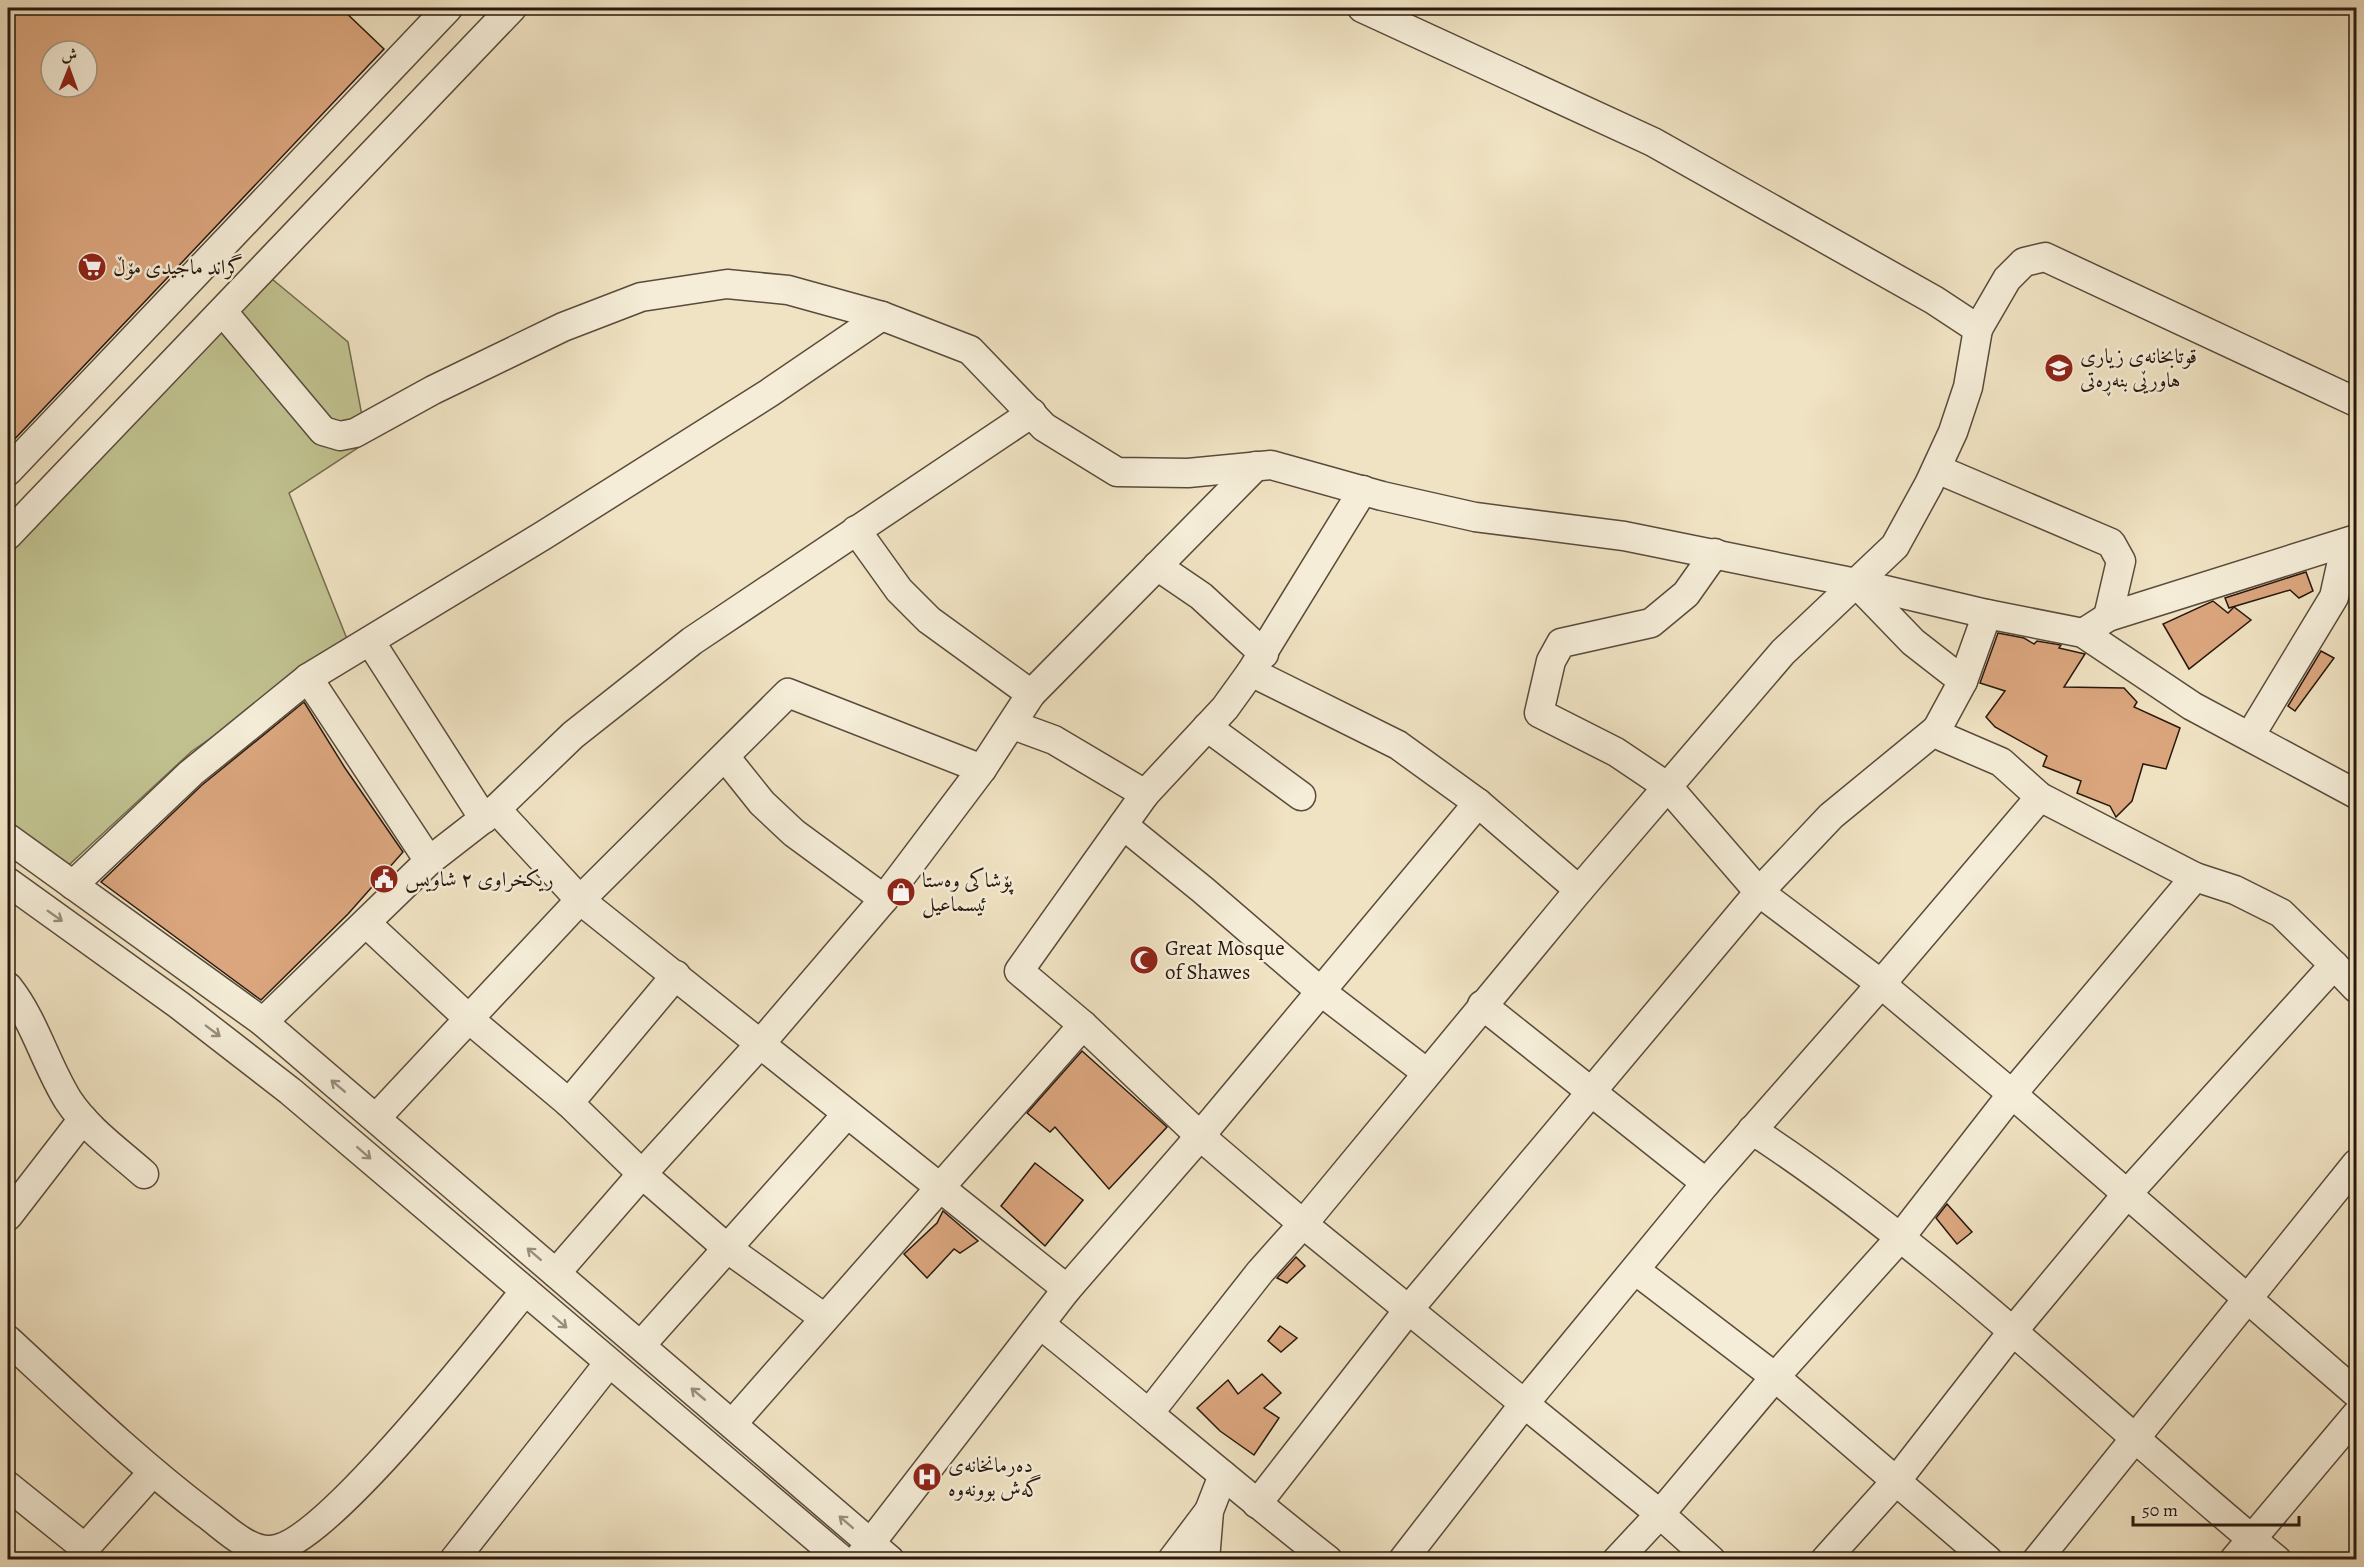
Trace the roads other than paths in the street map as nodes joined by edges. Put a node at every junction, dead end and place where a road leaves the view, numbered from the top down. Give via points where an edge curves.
1 (448, 8) edge
2 (512, 8) edge
3 (1362, 8) edge
4 (223, 312) junction
5 (882, 316) junction
6 (1978, 329) junction
7 (2356, 402) edge
8 (1032, 413) junction
9 (1256, 466) junction
10 (1936, 468) junction
11 (8, 471) edge
12 (1363, 490) junction
13 (856, 530) junction
14 (8, 535) edge
15 (2351, 541) edge
16 (1715, 553) junction
17 (1157, 566) junction
18 (1856, 584) junction
19 (1987, 614) junction
20 (2108, 617) junction
21 (2084, 633) junction
22 (370, 641) junction
23 (1258, 663) junction
24 (308, 678) junction
25 (1963, 681) junction
26 (1031, 694) junction
27 (1013, 725) junction
28 (1207, 727) junction
29 (1937, 729) junction
30 (2250, 736) junction
31 (726, 758) junction
32 (982, 769) junction
33 (1668, 787) junction
34 (1145, 794) junction
35 (2356, 794) edge
36 (1301, 796) dead end
37 (2040, 797) junction
38 (1478, 802) junction
39 (490, 814) junction
40 (1123, 825) junction
41 (8, 838) edge
42 (429, 861) junction
43 (2195, 877) junction
44 (8, 882) edge
45 (73, 885) junction
46 (1579, 890) junction
47 (1759, 892) junction
48 (884, 898) junction
49 (580, 900) junction
50 (366, 923) junction
51 (143, 935) junction
52 (122, 963) junction
53 (2334, 965) junction
54 (676, 975) junction
55 (1881, 984) junction
56 (8, 987) edge
57 (2356, 987) edge
58 (1319, 990) junction
59 (1482, 1005) junction
60 (469, 1019) junction
61 (263, 1022) junction
62 (1083, 1025) junction
63 (761, 1043) junction
64 (1427, 1072) junction
65 (1592, 1092) junction
66 (2012, 1094) junction
67 (569, 1103) junction
68 (847, 1114) junction
69 (376, 1118) junction
70 (83, 1119) junction
71 (1752, 1130) junction
72 (1200, 1136) junction
73 (2356, 1164) edge
74 (144, 1173) dead end
75 (642, 1174) junction
76 (1706, 1183) junction
77 (940, 1186) junction
78 (2127, 1194) junction
79 (8, 1216) edge
80 (1303, 1224) junction
81 (1899, 1239) junction
82 (728, 1249) junction
83 (1635, 1270) junction
84 (556, 1273) junction
85 (1067, 1289) junction
86 (525, 1291) junction
87 (2248, 1299) junction
88 (1409, 1309) junction
89 (823, 1317) junction
90 (1041, 1325) junction
91 (2013, 1331) junction
92 (8, 1340) edge
93 (641, 1345) junction
94 (608, 1364) junction
95 (1774, 1377) junction
96 (2356, 1393) edge
97 (1524, 1404) junction
98 (1150, 1412) junction
99 (2356, 1414) edge
100 (733, 1423) junction
101 (2135, 1438) junction
102 (152, 1473) junction
103 (1223, 1475) junction
104 (1897, 1480) junction
105 (8, 1486) edge
106 (1257, 1504) junction
107 (1209, 1511) junction
108 (1660, 1514) junction
109 (2242, 1549) edge
110 (92, 1554) edge
111 (873, 1554) edge
112 (454, 1560) edge
113 (842, 1560) edge
114 (1172, 1560) edge
115 (1205, 1560) edge
116 (1328, 1560) edge
117 (1404, 1560) edge
118 (1617, 1560) edge
119 (1711, 1560) edge
120 (1825, 1560) edge
121 (1988, 1560) edge
122 (2037, 1560) edge
123 (2277, 1560) edge

1 - 11 street
2 - 4 street
3 - 6 street via 1653,142 1934,300
4 - 5 street via 323,431 340,436 355,433 563,327 641,297 727,284 788,290
4 - 14 street
5 - 8 street via 970,350
5 - 22 street via 720,424
6 - 7 street via 2007,279 2024,262 2045,257
6 - 10 street via 1968,387
8 - 9 street via 1044,427 1117,472 1188,473
8 - 13 street
9 - 12 street via 1271,465
9 - 17 street
10 - 18 street via 1895,546
10 - 20 street via 2111,543 2121,561
12 - 16 street via 1475,517 1624,536
12 - 23 street
13 - 26 street via 899,590 929,620
13 - 39 street via 692,641 573,735
15 - 20 street
15 - 30 street via 2334,597
16 - 18 street
16 - 33 street via 1686,594 1652,623 1561,643 1551,661 1539,713 1616,752
17 - 23 street via 1201,596
17 - 26 street
18 - 19 street
18 - 25 street via 1913,642
18 - 33 street via 1783,652
19 - 21 street
19 - 25 street
20 - 21 street
21 - 30 street via 2192,706
22 - 24 street
22 - 39 street
23 - 28 street
23 - 38 street via 1398,745
24 - 42 street
24 - 45 street via 191,773
25 - 29 street
26 - 27 street
27 - 32 street
27 - 34 street via 1054,740
28 - 34 street
28 - 36 street
29 - 37 street via 1943,737 2001,762
29 - 47 street via 1831,816
30 - 35 street
31 - 32 street via 788,693
31 - 48 street via 762,803 794,833
31 - 49 street
32 - 48 street
33 - 46 street
33 - 47 street
34 - 40 street
37 - 43 street
37 - 55 street
38 - 46 street
38 - 58 street
39 - 42 street
39 - 49 street
40 - 58 street
40 - 62 street via 1019,971
41 - 45 street
42 - 50 street
43 - 53 street via 2235,890 2281,913
43 - 66 street
44 -> 52 street
45 - 51 street
46 - 59 street
47 - 55 street
47 - 65 street
48 - 63 street
49 - 54 street
49 - 60 street
50 - 60 street
50 - 61 street
51 - 52 street
51 - 61 street
52 -> 86 street via 290,1091
53 - 57 street
53 - 78 street
54 - 63 street
54 - 67 street
55 - 66 street
55 - 71 street
56 - 70 street
58 - 64 street
58 - 72 street
59 - 64 street
59 - 65 street
60 - 67 street
60 - 69 street
69 -> 61 street
62 - 72 street
62 - 77 street
63 - 68 street
63 - 75 street
64 - 80 street
65 - 76 street
65 - 88 street
66 - 78 street
66 - 81 street
67 - 75 street
68 - 77 street
68 - 82 street
84 -> 69 street
70 - 74 street
70 - 79 street
71 - 76 street
71 - 81 street via 1798,1160
72 - 80 street
72 - 85 street
73 - 87 street
75 - 82 street
75 - 84 street
76 - 83 street
77 - 85 street
77 - 89 street
78 - 87 street
78 - 91 street
80 - 88 street
80 - 98 street via 1260,1272
81 - 91 street
81 - 95 street
82 - 89 street
82 - 93 street
83 - 95 street
83 - 97 street
84 - 93 street
85 - 90 street
86 -> 94 street
86 - 102 street via 385,1459 286,1547 268,1550 243,1542
87 - 96 street
87 - 101 street
88 - 97 street
88 - 106 street
89 - 100 street
90 - 98 street
90 - 111 street
91 - 101 street
91 - 104 street
92 - 102 street
100 -> 93 street
94 - 112 street
94 - 113 street
95 - 104 street
95 - 108 street
97 - 108 street
97 - 117 street
98 - 103 street
99 - 109 street
111 -> 100 street
101 - 109 street
101 - 122 street
102 - 110 street
103 - 106 street
103 - 107 street
104 - 120 street
104 - 121 street
105 - 110 street
106 - 116 street
107 - 114 street
107 - 115 street
108 - 118 street
108 - 119 street
109 - 123 street

